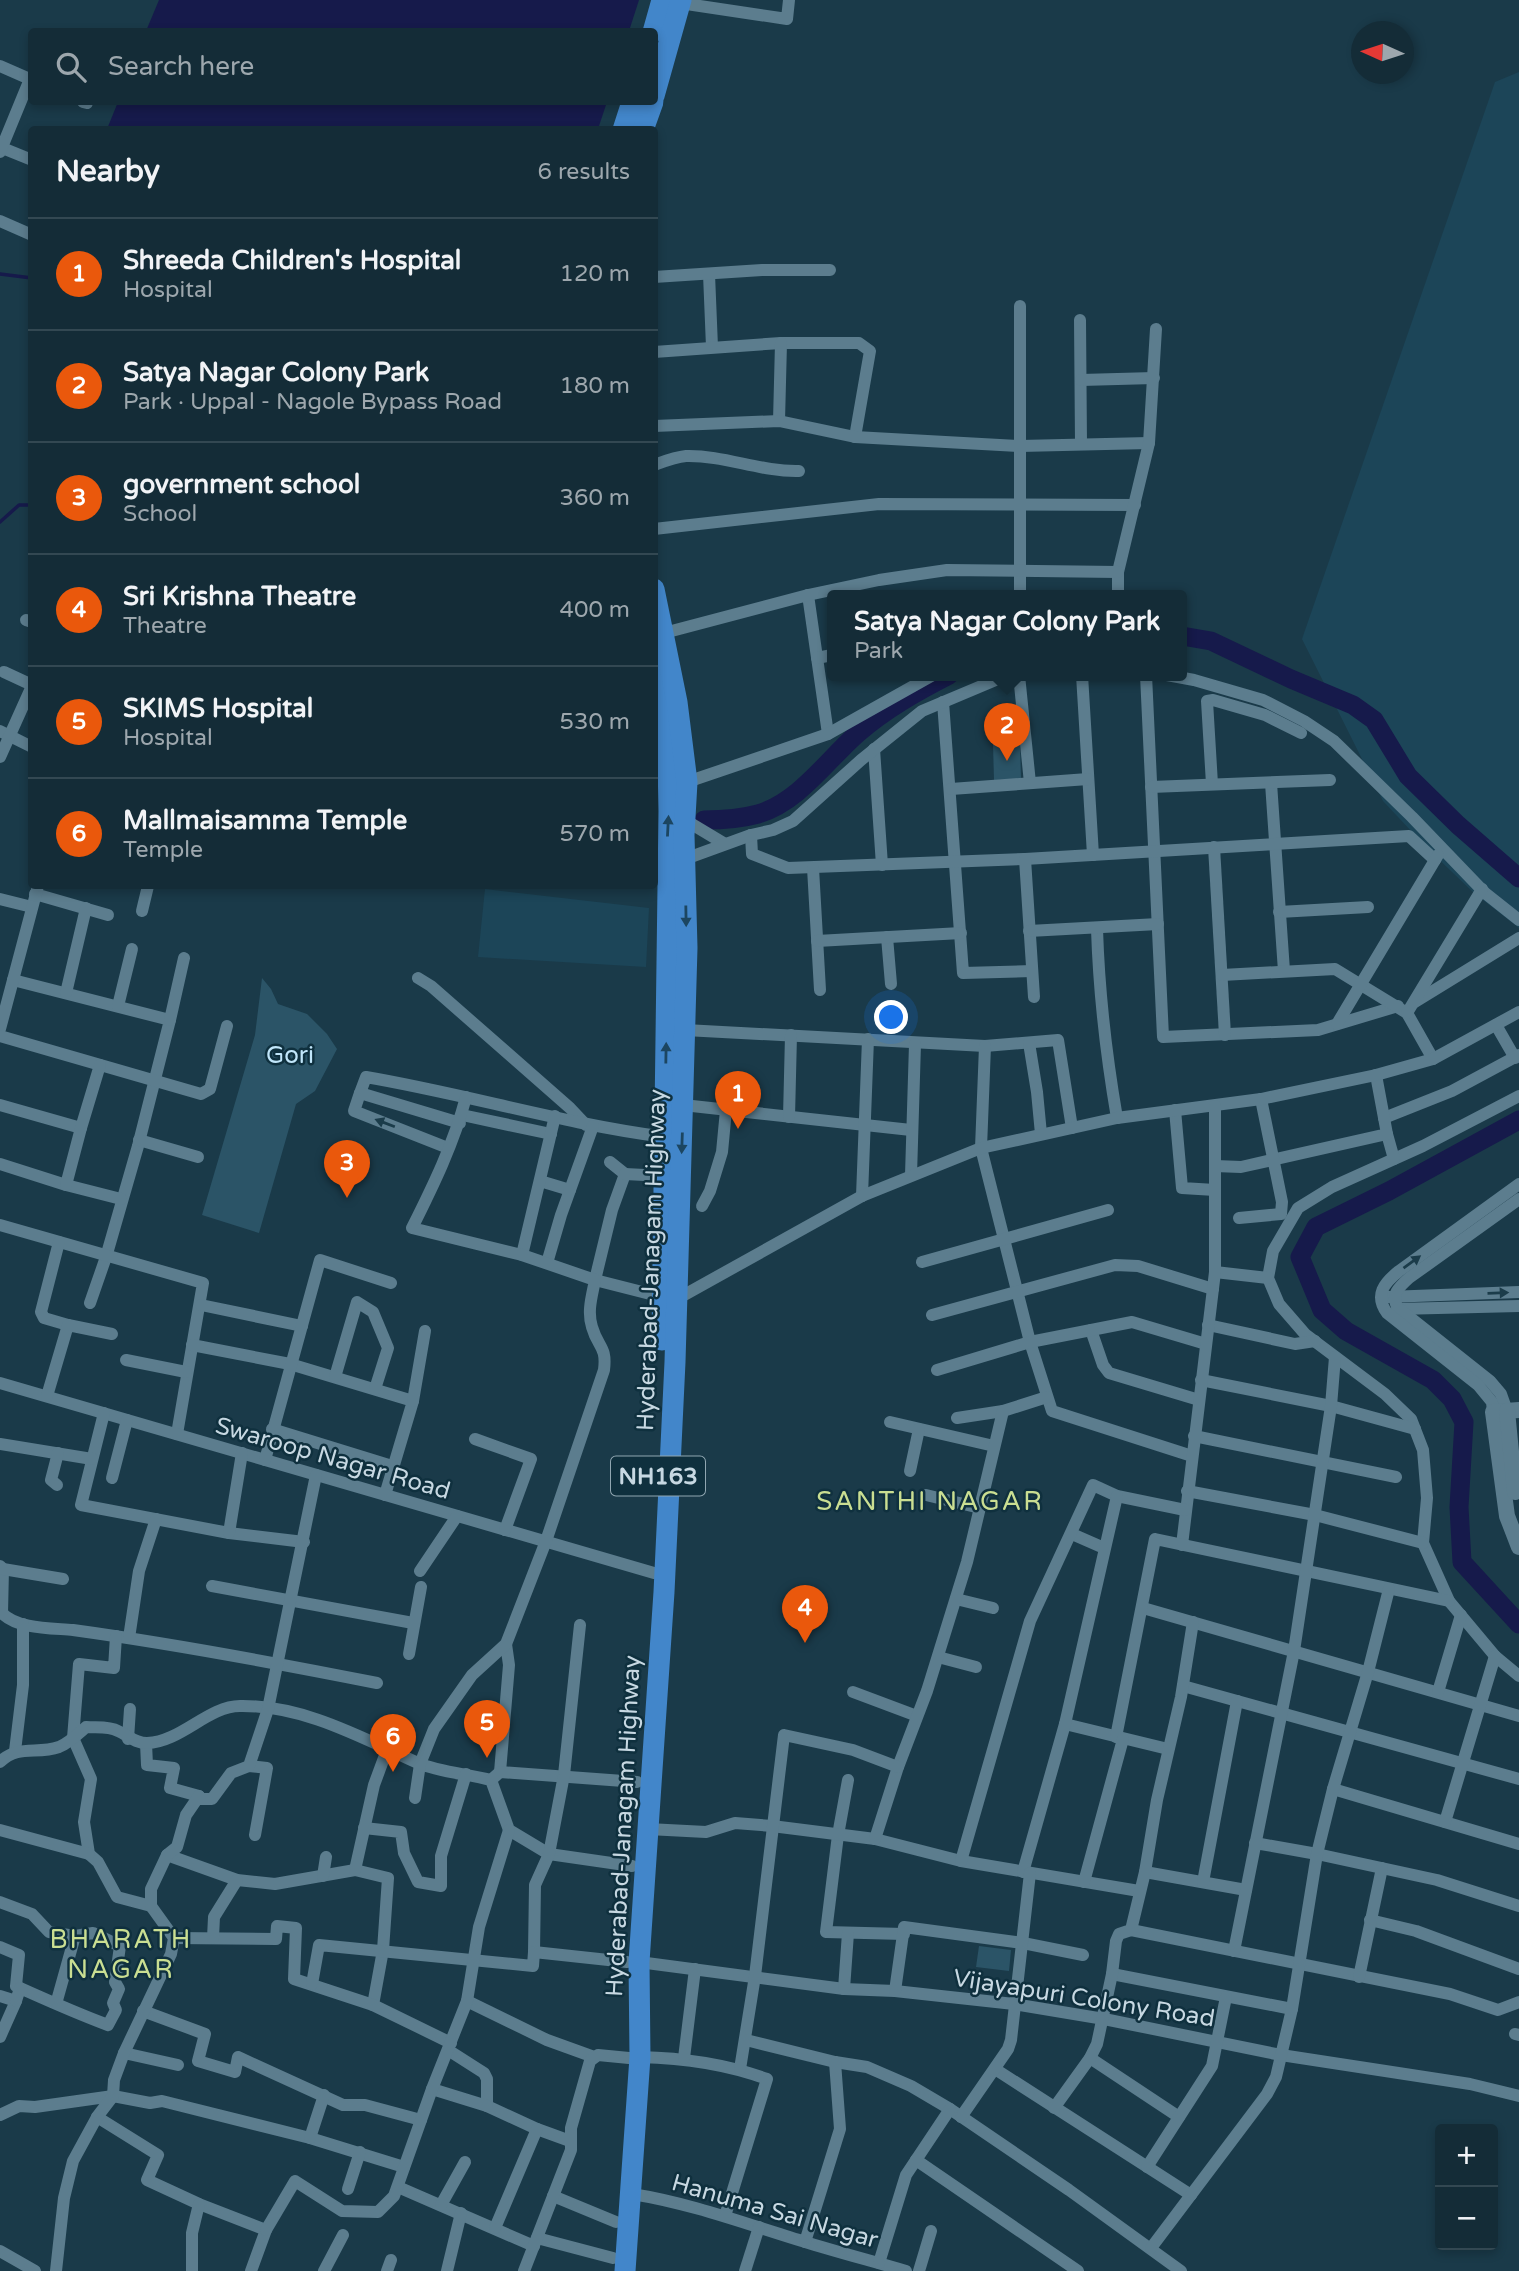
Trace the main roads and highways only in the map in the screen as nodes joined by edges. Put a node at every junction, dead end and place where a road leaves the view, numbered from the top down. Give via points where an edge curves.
1 (674, 1) edge
2 (656, 28) edge
3 (658, 77) edge
4 (631, 105) edge
5 (652, 105) edge
6 (624, 126) edge
7 (644, 126) edge
8 (658, 607) edge
9 (658, 692) edge
10 (670, 1298) junction
11 (648, 1719) junction
12 (633, 1962) junction
13 (634, 2058) junction
14 (616, 2266) edge

1 - 2 highway
1 - 3 highway
4 - 6 highway
5 - 7 highway
8 -> 10 highway, Hyderabad-Janagam Highway / NH163 via 687,782 683,1105
10 -> 9 highway, Hyderabad-Janagam Highway / NH163 via 664,1176 668,761
10 - 11 highway, Hyderabad-Janagam Highway / NH163 via 661,1396
10 - 11 highway, Hyderabad-Janagam Highway / NH163 via 664,1592
11 - 12 highway, Hyderabad-Janagam Highway / NH163 via 648,1829
11 - 12 highway, Hyderabad-Janagam Highway / NH163 via 637,1782
12 - 13 highway, Hyderabad-Janagam Highway / NH163
13 - 14 highway, Hyderabad-Janagam Highway / NH163 via 615,2222
13 - 14 highway, Hyderabad-Janagam Highway / NH163 via 632,2194

